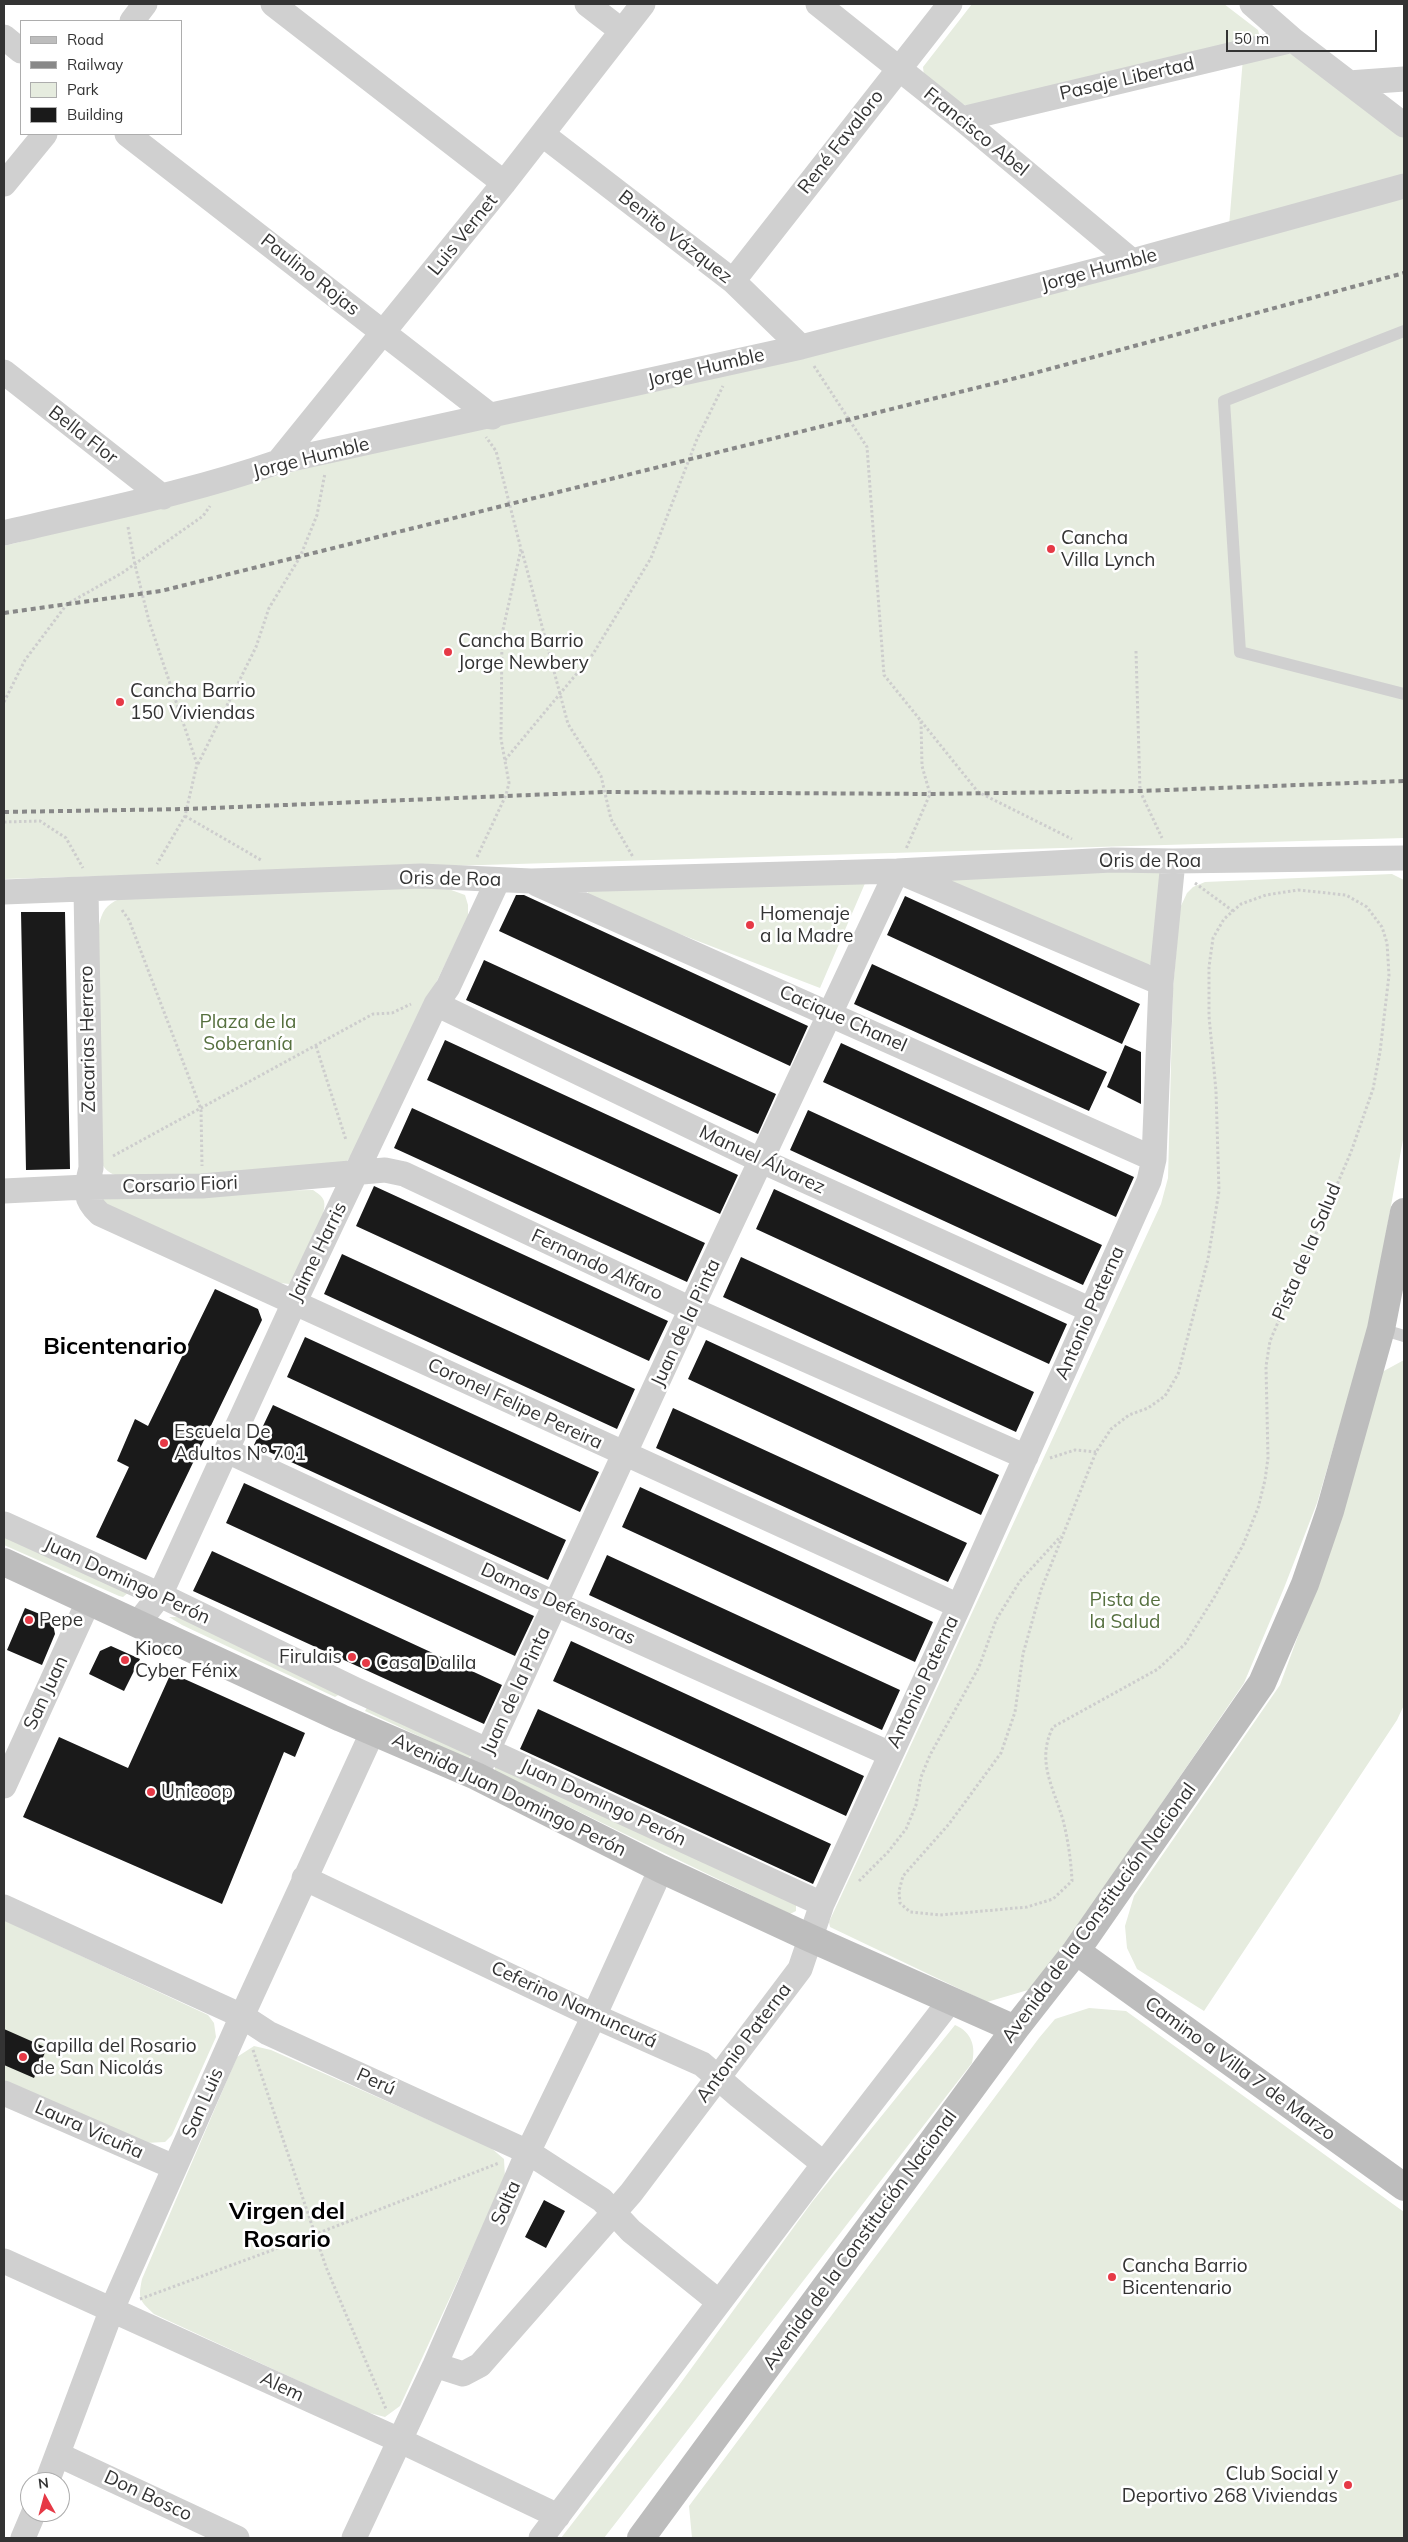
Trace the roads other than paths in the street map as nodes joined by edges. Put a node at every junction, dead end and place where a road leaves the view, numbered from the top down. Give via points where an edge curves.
1 (145, 4) edge
2 (272, 4) edge
3 (588, 4) edge
4 (643, 4) edge
5 (818, 4) edge
6 (950, 4) edge
7 (1259, 6) edge
8 (133, 20) edge
9 (622, 30) junction
10 (4, 37) edge
11 (1293, 40) junction
12 (20, 50) edge
13 (897, 69) junction
14 (1404, 79) edge
15 (1349, 83) junction
16 (962, 119) junction
17 (1404, 126) edge
18 (542, 134) junction
19 (44, 135) edge
20 (128, 135) edge
21 (504, 183) junction
22 (4, 184) edge
23 (1404, 186) edge
24 (1132, 261) junction
25 (732, 281) junction
26 (1404, 331) edge
27 (384, 332) junction
28 (801, 347) junction
29 (4, 372) edge
30 (482, 419) junction
31 (278, 462) junction
32 (163, 497) junction
33 (4, 532) edge
34 (1404, 694) edge
35 (1404, 858) edge
36 (1173, 863) junction
37 (897, 871) junction
38 (498, 880) junction
39 (531, 881) junction
40 (97, 890) junction
41 (4, 892) edge
42 (1161, 983) junction
43 (426, 1003) junction
44 (831, 1013) junction
45 (1154, 1159) junction
46 (762, 1161) junction
47 (356, 1173) junction
48 (88, 1177) junction
49 (4, 1191) edge
50 (1404, 1212) edge
51 (294, 1303) junction
52 (691, 1309) junction
53 (1091, 1310) junction
54 (1392, 1332) edge
55 (227, 1451) junction
56 (626, 1454) junction
57 (1026, 1457) junction
58 (4, 1524) edge
59 (4, 1562) edge
60 (160, 1595) junction
61 (89, 1600) junction
62 (556, 1604) junction
63 (959, 1606) junction
64 (138, 1623) junction
65 (354, 1689) junction
66 (341, 1718) junction
67 (373, 1731) junction
68 (489, 1750) junction
69 (890, 1754) junction
70 (476, 1776) junction
71 (4, 1786) edge
72 (661, 1868) junction
73 (304, 1878) junction
74 (822, 1904) junction
75 (4, 1907) edge
76 (810, 1938) junction
77 (1076, 1951) junction
78 (950, 2001) junction
79 (242, 2016) junction
80 (594, 2016) junction
81 (1015, 2029) junction
82 (718, 2077) junction
83 (4, 2093) edge
84 (528, 2152) junction
85 (824, 2164) junction
86 (174, 2167) junction
87 (1404, 2188) edge
88 (613, 2211) junction
89 (4, 2261) edge
90 (719, 2302) junction
91 (112, 2309) junction
92 (435, 2365) junction
93 (399, 2440) junction
94 (58, 2454) junction
95 (51, 2472) edge
96 (558, 2516) junction
97 (30, 2522) edge
98 (23, 2538) edge
99 (237, 2538) edge
100 (354, 2538) edge
101 (541, 2538) edge
102 (641, 2538) edge

1 - 8 street
2 - 21 street
3 - 9 street
4 - 9 street, Luis Vernet
5 - 13 street, Francisco Abel
6 - 13 street, René Favaloro
7 - 11 street
9 - 18 street, Luis Vernet
10 - 12 street
11 - 15 street
11 - 16 street, Pasaje Libertad
13 - 16 street, Francisco Abel
13 - 25 street, René Favaloro
14 - 15 street
15 - 17 street
16 - 24 street, Francisco Abel
18 - 21 street, Luis Vernet
18 - 25 street, Benito Vázquez
19 - 22 street
20 - 27 street, Paulino Rojas
21 - 27 street, Luis Vernet
23 - 24 street, Jorge Humble
24 - 28 street, Jorge Humble
25 - 28 street, Benito Vázquez
26 - 34 lane via 1224,400 1240,652
27 - 30 street, Paulino Rojas
27 - 31 street, Luis Vernet
28 - 30 street, Jorge Humble
29 - 32 street, Bella Flor
30 - 31 street, Jorge Humble
31 - 32 street, Jorge Humble
32 - 33 street, Jorge Humble
35 - 36 street, Oris de Roa
36 - 37 street, Oris de Roa via 1112,860
36 - 42 street, Antonio Paterna
37 - 39 street, Oris de Roa
37 - 42 street, Oris de Roa
37 - 44 street, Juan de la Pinta
38 - 39 street, Oris de Roa
38 - 40 street, Oris de Roa via 422,876
38 - 43 street, Jaime Harris via 448,987
39 - 44 street, Cacique Chanel
40 - 41 street, Oris de Roa
40 - 48 street, Zacarias Herrero
42 - 45 street, Antonio Paterna
43 - 46 street, Manuel Álvarez
43 - 47 street, Jaime Harris
44 - 45 street, Cacique Chanel
44 - 46 street, Juan de la Pinta
45 - 53 street, Antonio Paterna via 1149,1181
46 - 52 street, Juan de la Pinta
46 - 53 street, Manuel Álvarez
47 - 48 street, Corsario Fiori via 202,1186
47 - 51 street, Jaime Harris
47 - 52 street, Fernando Alfaro via 385,1170 404,1174
48 - 49 street, Corsario Fiori
48 - 51 street, Coronel Felipe Pereira via 90,1205 100,1214
50 - 54 main road, Avenida de la Constitución Nacional
51 - 55 street, Jaime Harris
51 - 56 street, Coronel Felipe Pereira
52 - 56 street, Juan de la Pinta
52 - 57 street, Fernando Alfaro
53 - 57 street, Antonio Paterna
54 - 77 main road, Avenida de la Constitución Nacional via 1305,1584 1262,1683
55 - 60 street, Jaime Harris
55 - 62 street, Damas Defensoras
56 - 62 street, Juan de la Pinta
56 - 63 street, Coronel Felipe Pereira
57 - 63 street, Antonio Paterna
58 - 60 street, Juan Domingo Perón
59 - 61 main road, Avenida Juan Domingo Perón
60 - 64 street, Jaime Harris
60 - 65 street, Juan Domingo Perón
61 - 64 main road, Avenida Juan Domingo Perón
61 - 71 street, San Juan
62 - 68 street, Juan de la Pinta
62 - 69 street, Damas Defensoras
63 - 69 street, Antonio Paterna
64 - 66 main road, Avenida Juan Domingo Perón
65 - 66 street
65 - 68 street, Juan Domingo Perón
66 - 67 main road, Avenida Juan Domingo Perón
67 - 70 main road, Avenida Juan Domingo Perón
67 - 73 street, San Luis
68 - 70 street, Juan de la Pinta
68 - 74 street, Juan Domingo Perón
69 - 74 street, Antonio Paterna
70 - 72 main road, Avenida Juan Domingo Perón
72 - 76 main road, Avenida Juan Domingo Perón
72 - 80 street, Salta
73 - 79 street, San Luis
73 - 80 street, Ceferino Namuncurá
74 - 76 street, Antonio Paterna
75 - 79 street, Perú
76 - 78 main road, Avenida Juan Domingo Perón
76 - 82 street, Antonio Paterna via 800,1970
77 - 81 main road, Avenida de la Constitución Nacional
77 - 87 main road, Camino a Villa 7 de Marzo
78 - 81 main road, Avenida Juan Domingo Perón
78 - 85 street
79 - 84 street, Perú via 268,2033
79 - 86 street, San Luis
80 - 82 street, Ceferino Namuncurá via 702,2064
80 - 84 street, Salta
81 - 102 main road, Avenida de la Constitución Nacional
82 - 85 street, Ceferino Namuncurá
82 - 88 street, Antonio Paterna via 631,2193
83 - 86 street, Laura Vicuña
84 - 88 street, Perú via 602,2200
84 - 92 street, Salta
85 - 90 street
86 - 91 street, San Luis
88 - 90 street, Perú via 631,2231
88 - 92 street, Antonio Paterna via 480,2365 463,2374
89 - 91 street, Alem
90 - 96 street
91 - 93 street, Alem
91 - 94 street, San Luis
92 - 93 street, Salta
93 - 96 street, Alem
93 - 100 street, Salta
94 - 95 street, San Luis
94 - 99 street, Don Bosco
96 - 101 street
97 - 98 street

